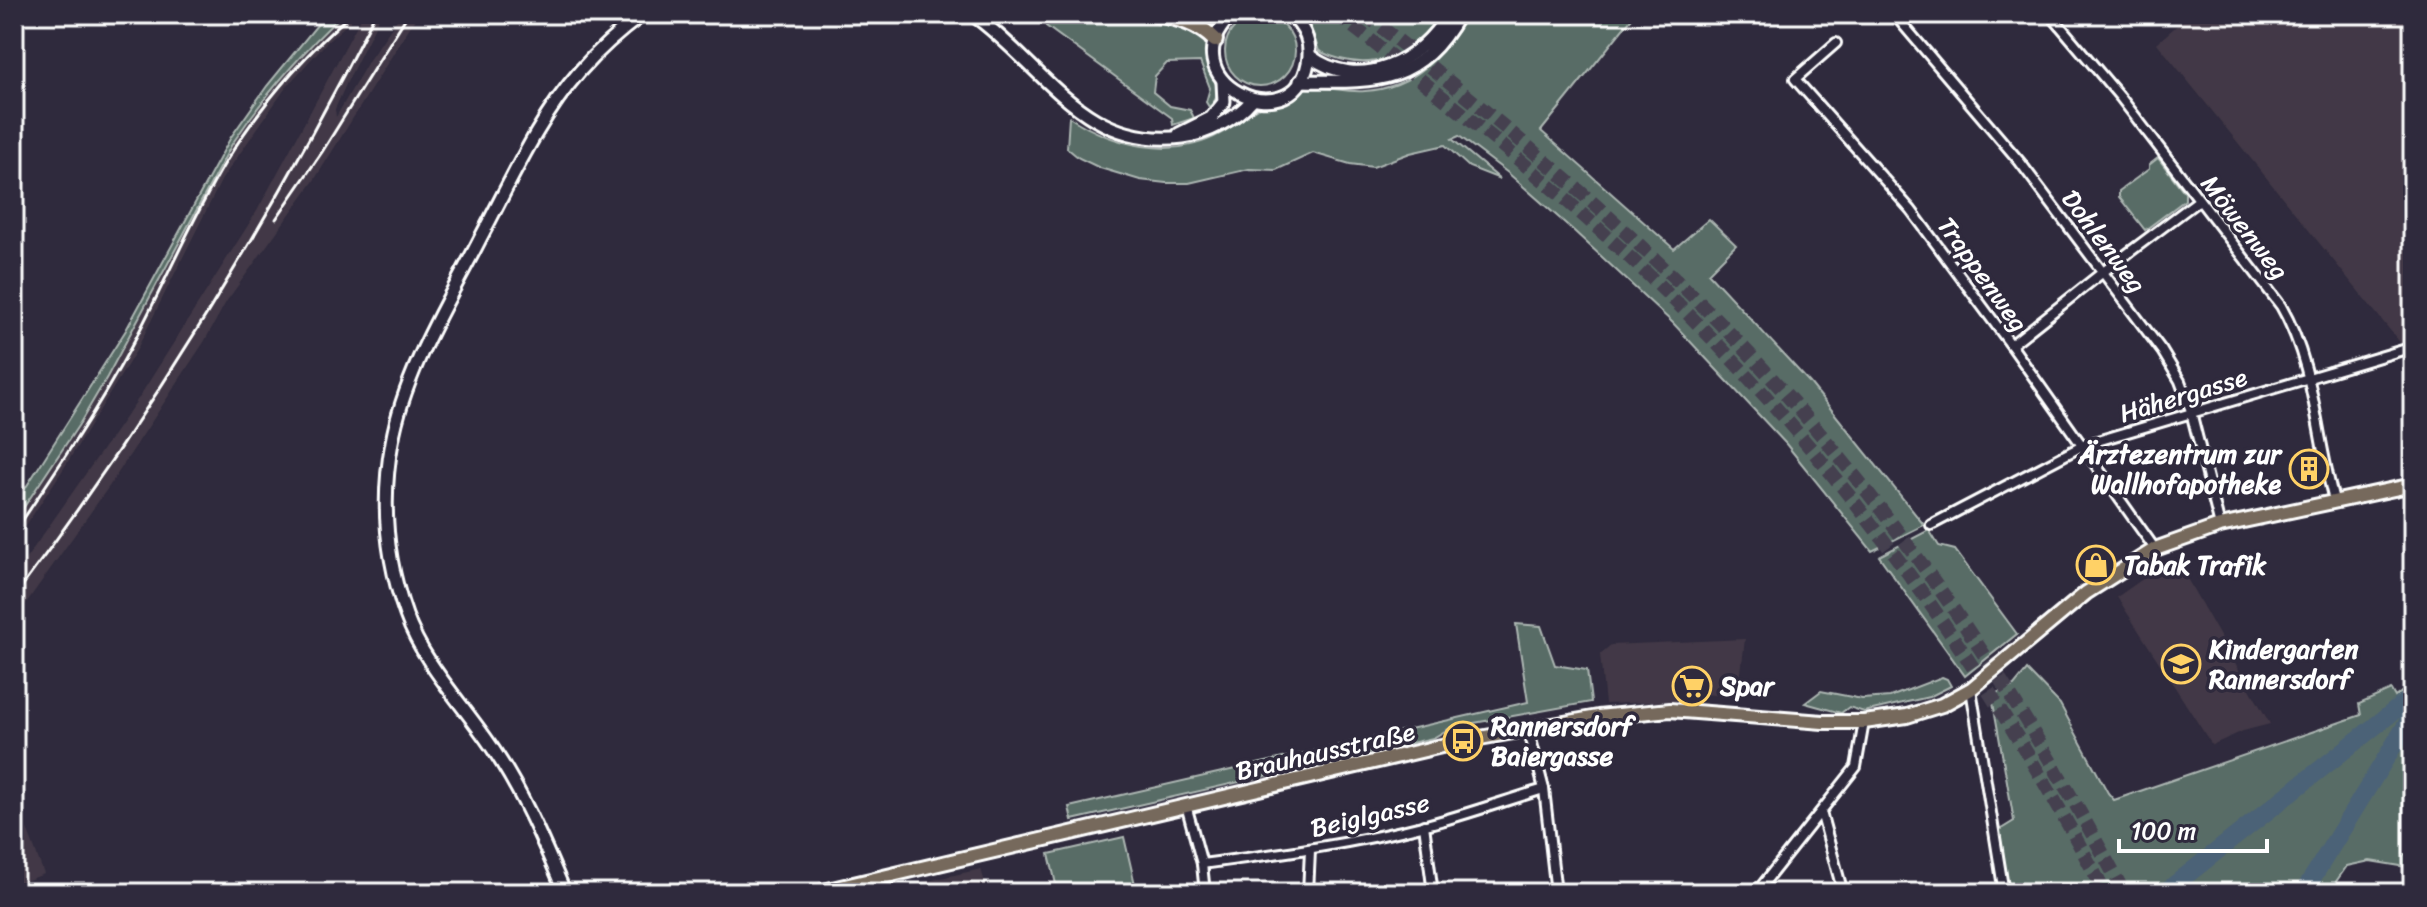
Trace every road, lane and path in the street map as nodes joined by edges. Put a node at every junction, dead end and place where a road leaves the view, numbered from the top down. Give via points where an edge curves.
1 (643, 14) edge
2 (972, 14) edge
3 (1155, 14) edge
4 (1231, 14) edge
5 (1291, 14) edge
6 (1448, 14) edge
7 (1459, 14) edge
8 (1894, 14) edge
9 (2050, 14) edge
10 (1215, 40) junction
11 (1836, 43) dead end
12 (1310, 56) junction
13 (1300, 81) junction
14 (1223, 82) junction
15 (1252, 100) junction
16 (1172, 138) junction
17 (2199, 200) junction
18 (2103, 272) junction
19 (2011, 345) junction
20 (2413, 347) edge
21 (2308, 378) junction
22 (2191, 413) junction
23 (2084, 445) junction
24 (2413, 485) edge
25 (2334, 500) junction
26 (1931, 525) dead end
27 (2220, 526) junction
28 (2155, 549) junction
29 (1971, 689) junction
30 (1864, 722) junction
31 (1528, 728) junction
32 (1544, 789) junction
33 (1186, 805) junction
34 (1821, 812) junction
35 (1424, 825) junction
36 (1310, 850) junction
37 (553, 864) junction
38 (1202, 864) junction
39 (854, 889) edge
40 (557, 893) edge
41 (565, 893) edge
42 (815, 893) edge
43 (1205, 893) edge
44 (1308, 893) edge
45 (1433, 893) edge
46 (1556, 893) edge
47 (1756, 893) edge
48 (1843, 893) edge
49 (2004, 893) edge

1 - 37 main road via 579,72 526,151 418,365 399,412 388,471 385,521 407,618 518,788
2 - 16 main road via 1098,123 1135,136
3 - 10 highway via 1202,27
4 - 10 main road
5 - 12 main road via 1306,34
6 - 12 main road via 1418,52 1387,67 1336,70
7 - 13 main road via 1425,59 1405,71 1381,80
8 - 18 street, Dohlenweg via 2020,162
9 - 17 street, Möwenweg
10 - 14 main road via 1215,64
11 - 19 street, Trappenweg via 1795,79 1911,210
12 - 13 main road
13 - 15 main road via 1280,97
14 - 15 main road
14 - 16 main road via 1224,102 1211,118
15 - 16 main road via 1213,128
17 - 18 street
17 - 21 street, Möwenweg via 2294,327
18 - 19 street
18 - 22 street, Dohlenweg via 2162,351
19 - 23 street, Trappenweg
20 - 21 street, Hähergasse
21 - 22 street, Hähergasse
21 - 25 street, Möwenweg
22 - 23 street, Hähergasse
22 - 27 street, Dohlenweg
23 - 26 street, Hähergasse
23 - 28 street, Trappenweg
24 - 25 main road, Brauhausstraße
25 - 27 main road, Brauhausstraße
27 - 28 main road, Brauhausstraße
28 - 29 main road, Brauhausstraße via 2086,593
29 - 30 main road, Brauhausstraße via 1924,711
29 - 49 street
30 - 31 main road, Brauhausstraße via 1670,710
30 - 34 street via 1856,767
31 - 32 street
31 - 33 main road, Brauhausstraße
32 - 35 street, Beiglgasse
32 - 46 street
33 - 38 street
33 - 39 main road, Brauhausstraße
34 - 47 street
34 - 48 street
35 - 36 street, Beiglgasse
35 - 45 street
36 - 38 street, Beiglgasse
36 - 44 street
37 - 40 main road
37 - 41 main road
38 - 43 street
39 - 42 main road, Brauhausstraße

